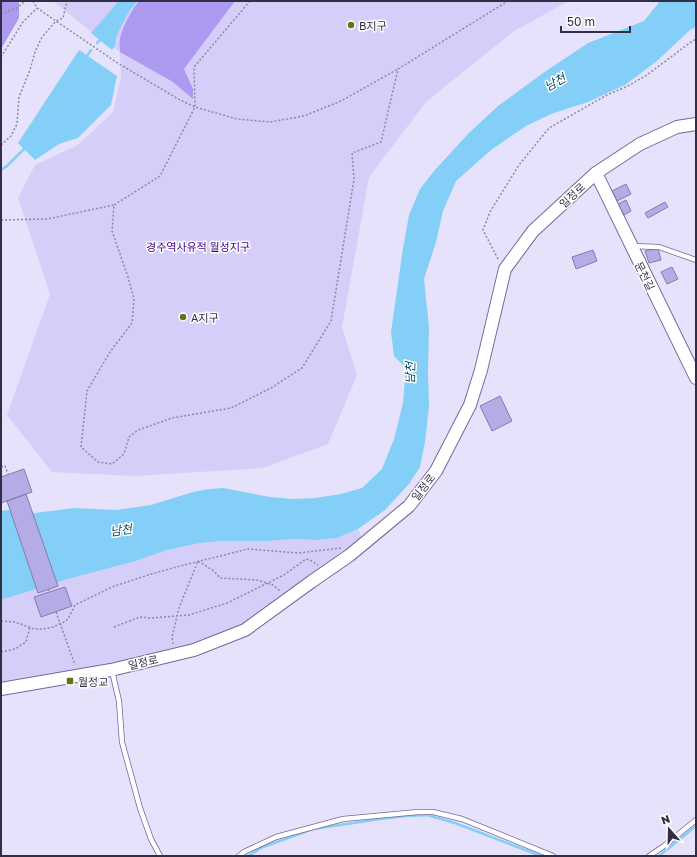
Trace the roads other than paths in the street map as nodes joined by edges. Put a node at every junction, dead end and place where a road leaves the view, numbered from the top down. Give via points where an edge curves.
1 (696, 124) edge
2 (596, 173) junction
3 (631, 246) junction
4 (696, 260) edge
5 (696, 378) edge
6 (112, 670) junction
7 (1, 689) edge
8 (696, 820) edge
9 (160, 856) edge
10 (238, 856) edge
11 (553, 856) edge
12 (649, 856) edge

1 - 2 street, 일정로 via 677,127 640,144
2 - 3 street, 문천길
2 - 6 street, 일정로 via 534,231 504,269 481,370 470,405 436,471 409,506 350,555 245,630 194,650
3 - 4 lane via 659,247
3 - 5 street, 문천길
6 - 7 street, 일정로
6 - 9 lane via 120,701 122,742 150,839
8 - 12 lane
10 - 11 lane via 276,837 343,819 433,812 462,819

